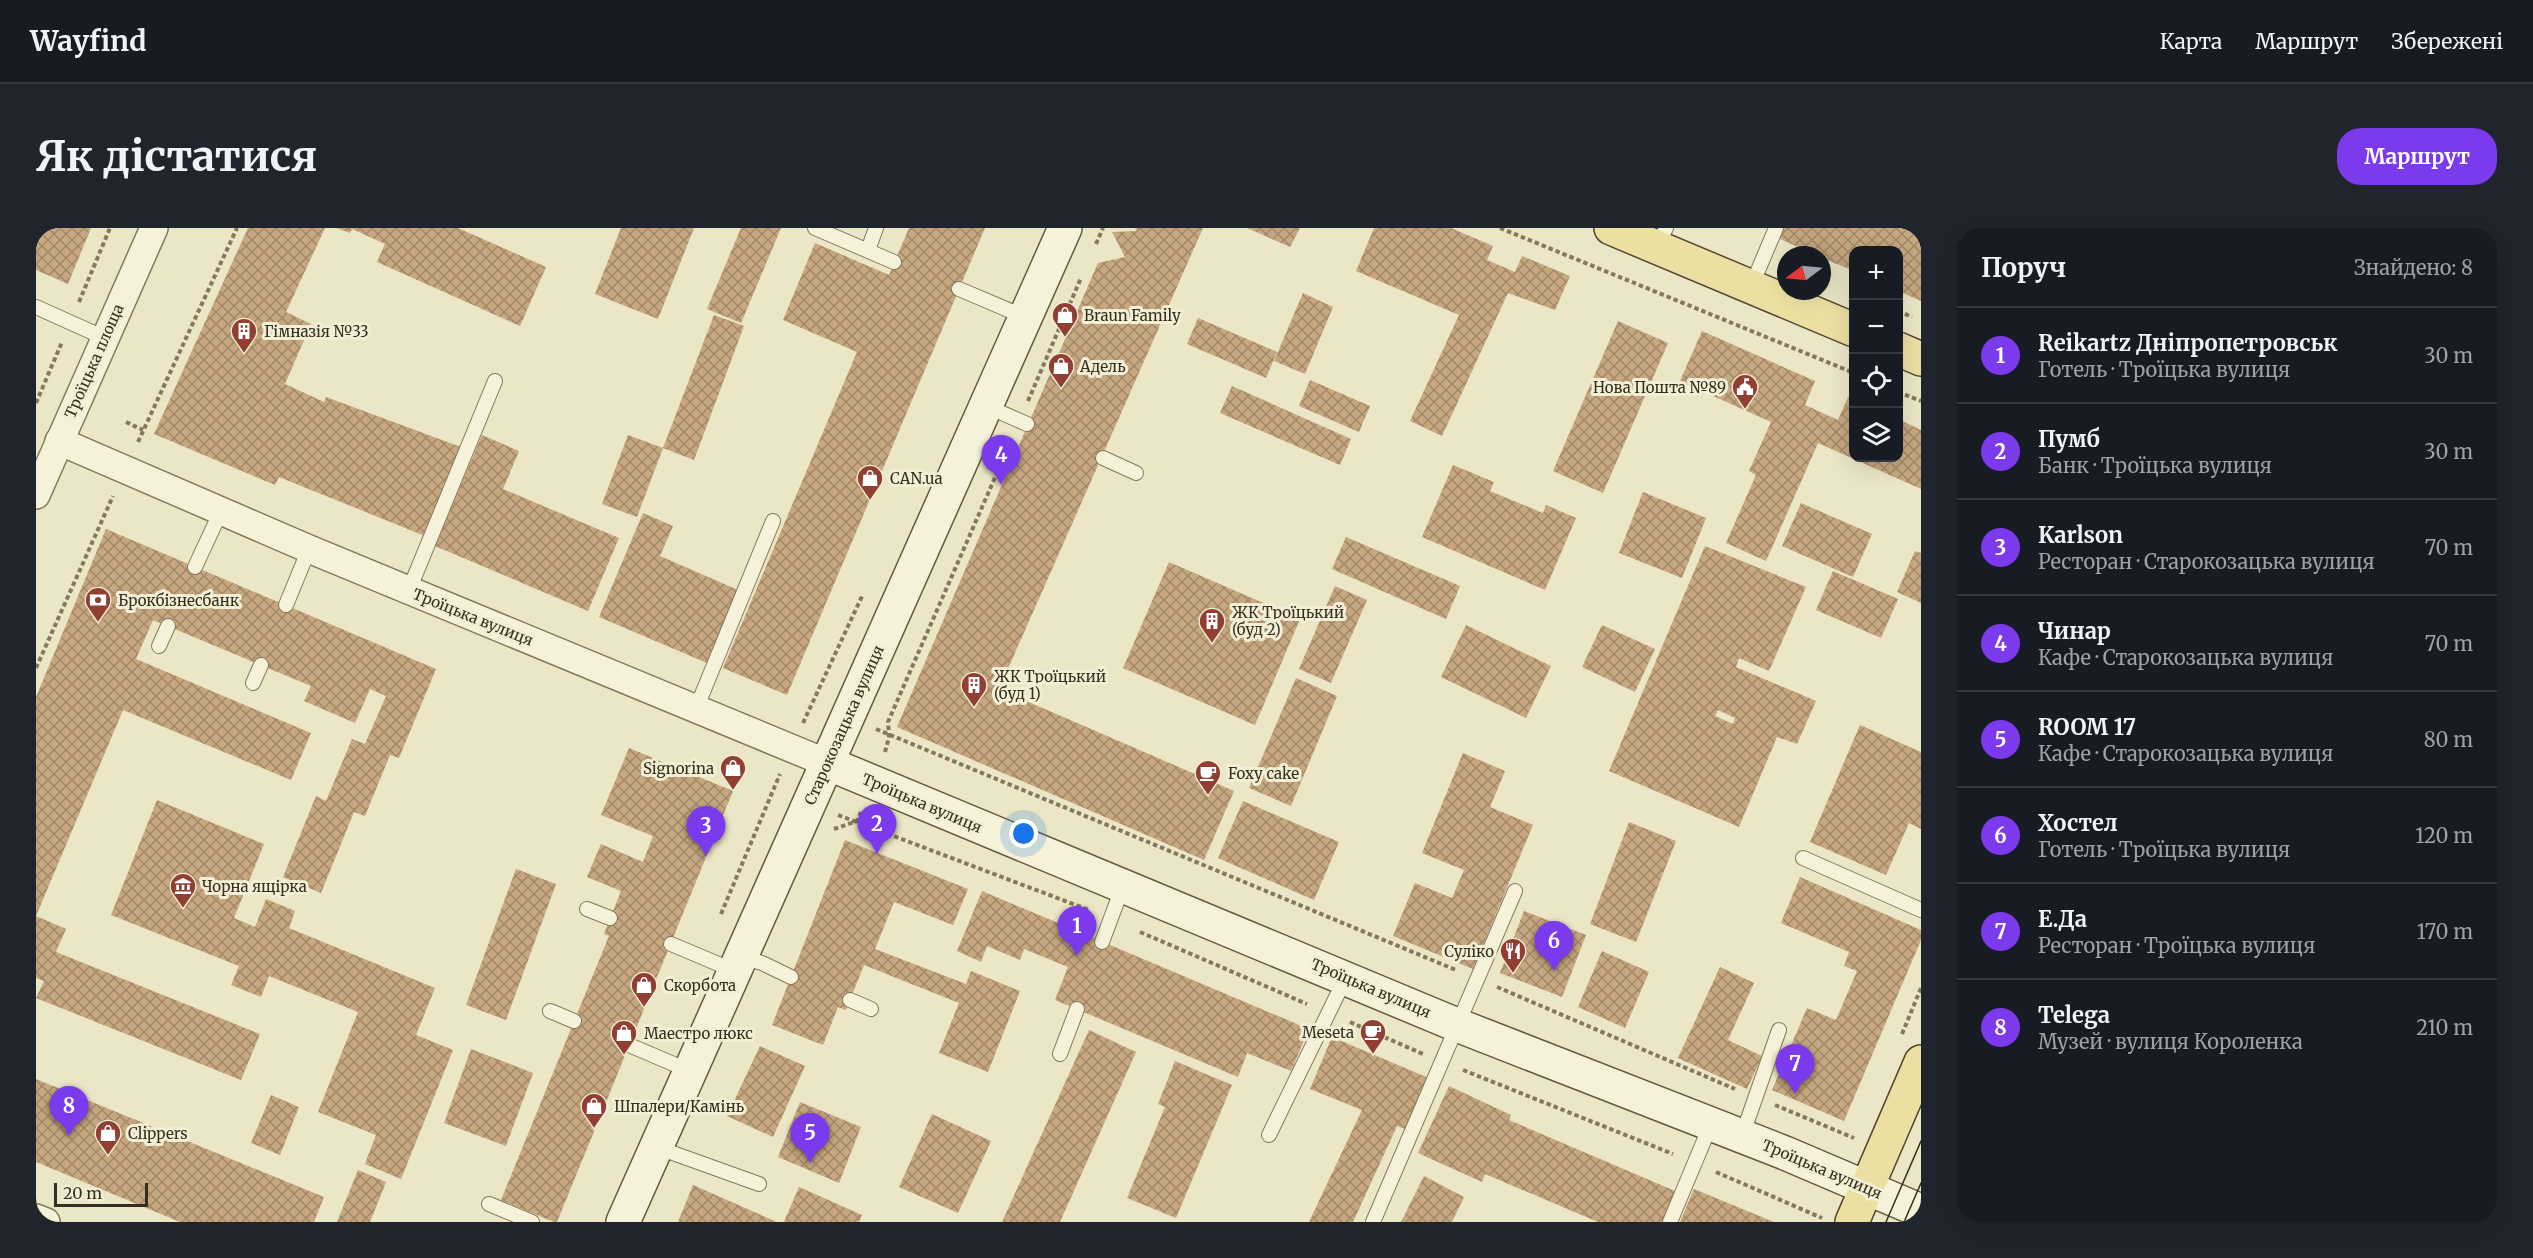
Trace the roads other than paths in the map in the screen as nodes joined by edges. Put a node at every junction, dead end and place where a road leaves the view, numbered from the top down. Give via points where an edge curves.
1 (154, 228) edge
2 (815, 228) edge
3 (876, 228) edge
4 (1065, 228) edge
5 (1611, 228) edge
6 (1776, 228) edge
7 (1662, 238) edge
8 (868, 250) junction
9 (894, 262) dead end
10 (1751, 287) junction
11 (959, 289) dead end
12 (36, 306) edge
13 (1025, 317) junction
14 (1849, 328) edge
15 (105, 338) junction
16 (1903, 351) edge
17 (1921, 359) edge
18 (495, 381) dead end
19 (986, 406) junction
20 (1023, 422) road end
21 (59, 441) junction
22 (1103, 458) dead end
23 (1137, 473) dead end
24 (39, 482) edge
25 (221, 511) junction
26 (773, 521) dead end
27 (309, 549) junction
28 (195, 567) dead end
29 (409, 590) junction
30 (286, 605) dead end
31 (168, 626) dead end
32 (159, 646) dead end
33 (261, 665) dead end
34 (253, 683) dead end
35 (696, 709) junction
36 (827, 763) junction
37 (1803, 858) dead end
38 (1123, 886) junction
39 (1515, 891) dead end
40 (587, 909) dead end
41 (1921, 910) edge
42 (610, 918) dead end
43 (1102, 942) dead end
44 (671, 944) dead end
45 (738, 964) junction
46 (791, 977) dead end
47 (1346, 977) junction
48 (850, 1000) dead end
49 (871, 1009) dead end
50 (1077, 1009) dead end
51 (550, 1011) dead end
52 (574, 1021) dead end
53 (1457, 1025) junction
54 (1779, 1030) dead end
55 (629, 1045) dead end
56 (1910, 1052) edge
57 (1060, 1054) dead end
58 (690, 1071) junction
59 (1711, 1124) junction
60 (1269, 1135) dead end
61 (1742, 1136) junction
62 (656, 1147) junction
63 (759, 1184) dead end
64 (1867, 1188) junction
65 (489, 1204) dead end
66 (1921, 1211) edge
67 (36, 1218) edge
68 (46, 1222) edge
69 (532, 1222) edge
70 (623, 1222) edge
71 (1373, 1222) edge
72 (1670, 1222) edge
73 (1852, 1222) edge

1 - 15 street, Троїцька площа
2 - 8 lane
3 - 8 lane
4 - 13 street, Старокозацька вулиця
5 - 7 main road
6 - 10 lane
7 - 10 main road
8 - 9 lane
10 - 14 main road
11 - 13 lane
12 - 15 lane
13 - 19 street, Старокозацька вулиця
15 - 21 street, Троїцька площа
16 - 17 main road
18 - 29 lane
19 - 20 lane
19 - 36 street, Старокозацька вулиця
21 - 24 street, Троїцька площа
21 - 25 street, Троїцька вулиця
22 - 23 lane
25 - 27 street, Троїцька вулиця
25 - 28 lane
26 - 35 lane
27 - 29 street, Троїцька вулиця
27 - 30 lane
29 - 35 street, Троїцька вулиця
31 - 32 lane
33 - 34 lane
35 - 36 street, Троїцька вулиця
36 - 38 street, Троїцька вулиця
36 - 45 street, Старокозацька вулиця
37 - 41 lane
38 - 43 lane
38 - 47 street, Троїцька вулиця
39 - 53 lane
40 - 42 lane
44 - 45 lane
45 - 46 lane via 762,963
45 - 58 street, Старокозацька вулиця
47 - 53 street, Троїцька вулиця
47 - 60 lane
48 - 49 lane
50 - 57 lane
51 - 52 lane
53 - 59 street, Троїцька вулиця
53 - 71 lane
54 - 61 lane
55 - 58 lane
56 - 64 main road
58 - 62 street, Старокозацька вулиця
59 - 61 street, Троїцька вулиця
59 - 72 lane
61 - 64 street, Троїцька вулиця
62 - 63 lane
62 - 70 street, Старокозацька вулиця
64 - 66 street, Троїцька вулиця
64 - 73 main road
65 - 69 lane
67 - 68 street

